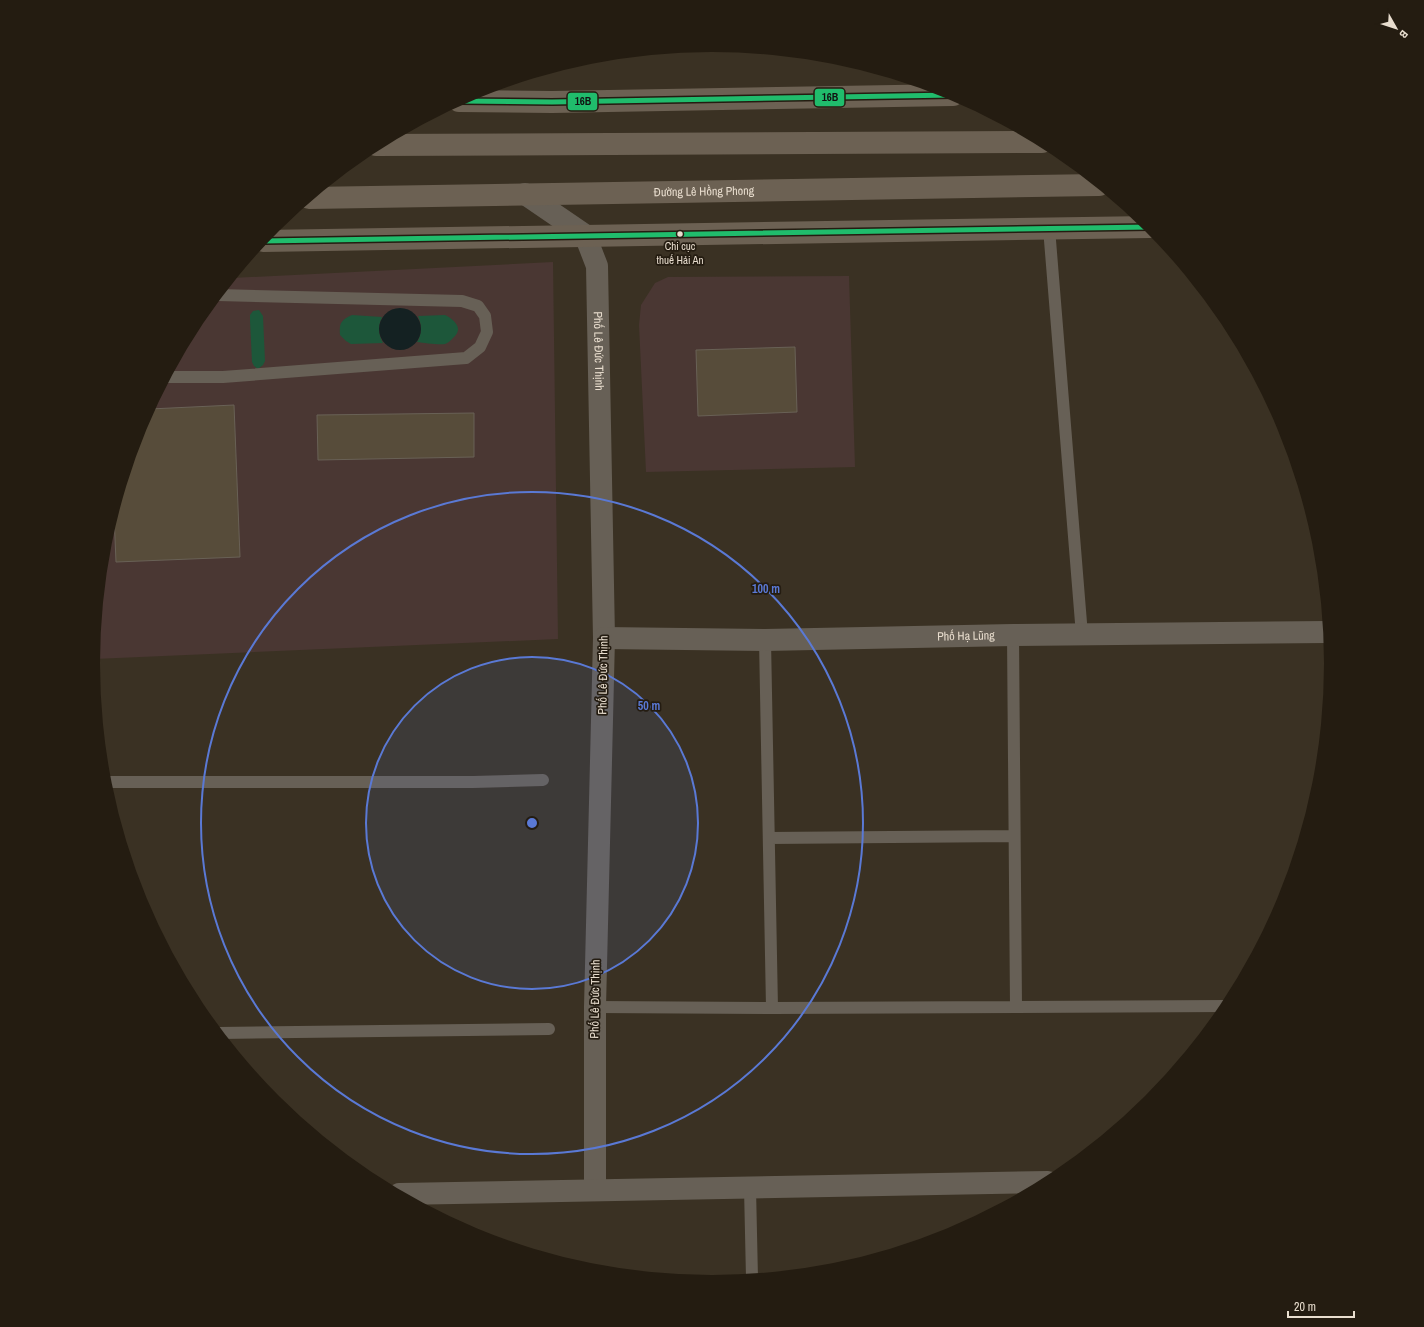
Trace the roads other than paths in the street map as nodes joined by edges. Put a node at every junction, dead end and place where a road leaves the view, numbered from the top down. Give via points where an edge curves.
1 (937, 95) edge
2 (473, 101) edge
3 (1031, 142) edge
4 (388, 145) edge
5 (1091, 184) edge
6 (524, 194) junction
7 (316, 198) edge
8 (1140, 227) edge
9 (1049, 228) junction
10 (585, 235) junction
11 (270, 241) edge
12 (224, 295) edge
13 (172, 377) edge
14 (1322, 632) edge
15 (1013, 635) junction
16 (1082, 635) junction
17 (604, 638) junction
18 (765, 640) junction
19 (543, 780) dead end
20 (112, 782) edge
21 (1014, 836) junction
22 (769, 838) junction
23 (1016, 1006) junction
24 (1218, 1006) edge
25 (595, 1007) junction
26 (772, 1008) junction
27 (549, 1029) dead end
28 (226, 1034) edge
29 (1035, 1182) edge
30 (750, 1188) junction
31 (594, 1190) junction
32 (408, 1194) edge
33 (752, 1274) edge

1 - 2 main road
3 - 4 main road
5 - 6 main road, Đường Lê Hồng Phong
6 - 7 main road, Đường Lê Hồng Phong
6 - 10 street
8 - 9 main road
9 - 10 main road
9 - 16 lane
10 - 11 main road
10 - 17 street, Phố Lê Đức Thịnh via 597,266
12 - 13 lane via 462,301 478,306 485,316 486,332 480,347 466,358 223,377
14 - 16 street, Phố Hạ Lũng
15 - 16 street, Phố Hạ Lũng
15 - 18 street, Phố Hạ Lũng
15 - 21 lane
17 - 18 street, Phố Hạ Lũng
17 - 25 street, Phố Lê Đức Thịnh
18 - 22 lane
19 - 20 lane
21 - 22 lane
21 - 23 lane
22 - 26 lane
23 - 24 lane
23 - 26 lane
25 - 26 lane
25 - 31 street, Phố Lê Đức Thịnh
27 - 28 lane
29 - 30 street
30 - 31 street
30 - 33 lane
31 - 32 street

